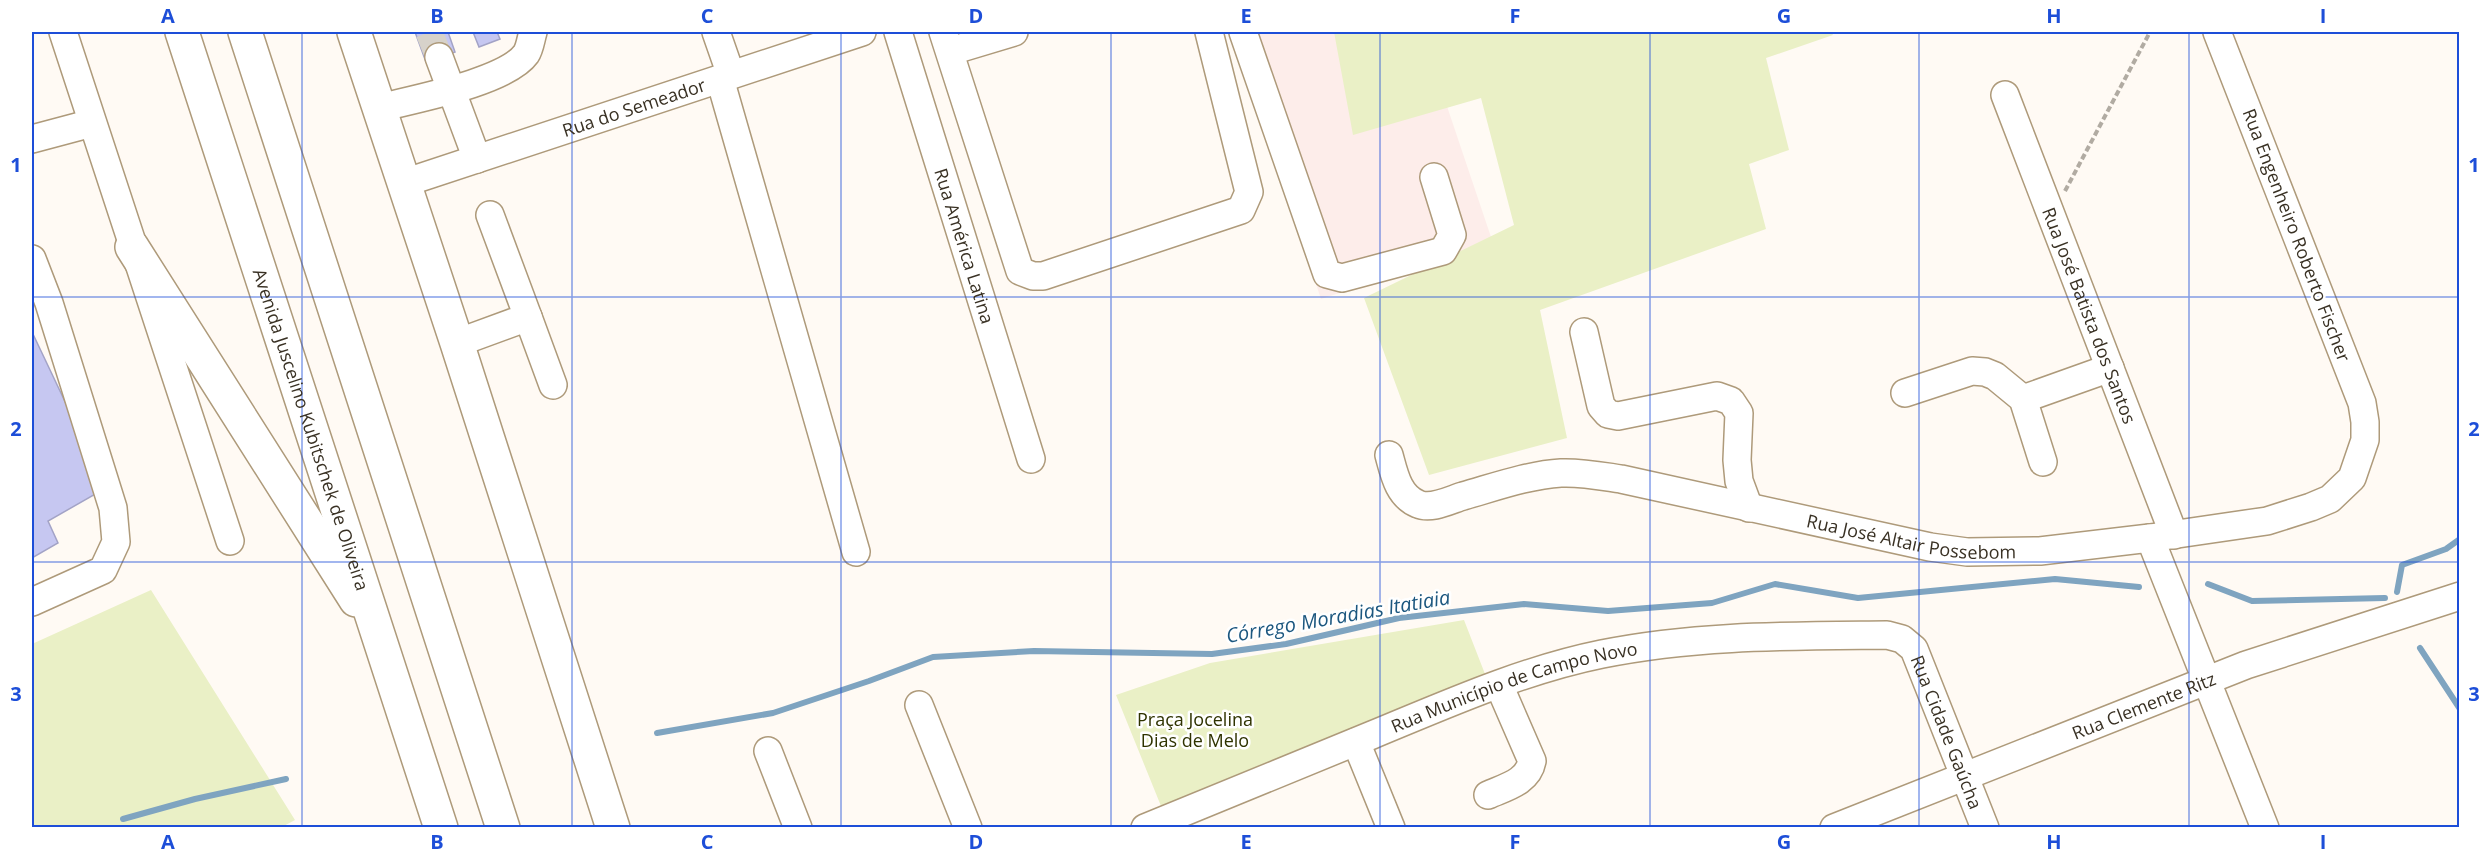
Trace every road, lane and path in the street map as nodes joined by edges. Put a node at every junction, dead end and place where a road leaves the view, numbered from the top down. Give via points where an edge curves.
1 (63, 32) edge
2 (182, 32) edge
3 (245, 32) edge
4 (354, 32) edge
5 (533, 32) edge
6 (716, 32) edge
7 (862, 32) edge
8 (898, 32) edge
9 (1014, 32) edge
10 (1209, 32) edge
11 (1244, 32) edge
12 (2150, 32) edge
13 (2217, 32) edge
14 (947, 41) edge
15 (439, 57) tunnel mouth
16 (725, 77) junction
17 (452, 92) junction
18 (2005, 95) dead end
19 (379, 108) junction
20 (93, 123) junction
21 (32, 139) edge
22 (477, 159) junction
23 (1434, 177) dead end
24 (404, 183) junction
25 (490, 215) dead end
26 (2052, 216) junction
27 (132, 247) junction
28 (32, 259) edge
29 (528, 316) junction
30 (1584, 332) dead end
31 (457, 343) junction
32 (2110, 368) junction
33 (553, 386) dead end
34 (1905, 393) dead end
35 (2022, 399) junction
36 (2365, 440) joint
37 (1389, 455) dead end
38 (1031, 459) dead end
39 (2043, 462) dead end
40 (1749, 508) junction
41 (2162, 536) junction
42 (230, 541) dead end
43 (856, 552) dead end
44 (2460, 596) edge
45 (32, 602) edge
46 (1902, 639) joint
47 (382, 642) junction
48 (2206, 680) junction
49 (1499, 685) junction
50 (919, 705) dead end
51 (1356, 742) junction
52 (768, 752) dead end
53 (1964, 776) junction
54 (426, 778) junction
55 (1488, 795) dead end
56 (419, 828) edge
57 (441, 828) edge
58 (503, 828) edge
59 (613, 828) edge
60 (798, 828) edge
61 (968, 828) edge
62 (1145, 828) edge
63 (1390, 828) edge
64 (1834, 828) edge
65 (1985, 828) edge
66 (2265, 828) edge

1 - 20 street
2 - 47 main road, Avenida Juscelino Kubitschek de Oliveira
3 - 58 main road
4 - 19 main road
5 - 17 street via 527,52 515,65
6 - 16 street
7 - 16 street, Rua do Semeador
8 - 38 street, Rua América Latina
9 - 14 street
10 - 14 street via 1249,192 1241,210 1043,276 1020,271
11 - 23 street via 1327,274 1342,278 1443,251 1452,235
12 - 26 path
13 - 36 street, Rua Engenheiro Roberto Fischer via 2362,403
15 - 17 street
16 - 22 street, Rua do Semeador
16 - 43 street
17 - 19 street
17 - 22 street
18 - 26 street, Rua José Batista dos Santos
19 - 24 main road
20 - 21 street
20 - 27 street
22 - 24 street, Rua do Semeador
24 - 31 main road
25 - 29 street
26 - 32 street, Rua José Batista dos Santos
27 - 42 street
27 - 47 main road
28 - 45 street via 113,508 116,542 103,570
29 - 31 street
29 - 33 street
30 - 40 street via 1601,406 1608,414 1618,416 1717,396 1731,401 1739,413 1739,481
31 - 59 main road
32 - 35 street
32 - 41 street, Rua José Batista dos Santos
34 - 35 street via 1972,371 1995,376
35 - 39 street
36 - 41 street, Rua José Altair Possebom via 2352,478 2330,498 2267,521
37 - 40 street, Rua José Altair Possebom via 1403,492 1427,507 1510,482 1561,473 1621,479
40 - 41 street, Rua José Altair Possebom via 1967,552 2040,550
41 - 48 street, Rua José Batista dos Santos
44 - 48 street, Rua Clemente Ritz
46 - 49 street, Rua Município de Campo Novo via 1887,635 1695,641 1603,654
46 - 53 street, Rua Cidade Gaúcha via 1914,649
47 - 54 main road, Avenida Juscelino Kubitschek de Oliveira
48 - 53 street, Rua Clemente Ritz
48 - 66 street, Rua José Batista dos Santos
49 - 51 street, Rua Município de Campo Novo
49 - 55 street via 1532,761 1525,778
50 - 61 street
51 - 62 street, Rua Município de Campo Novo
51 - 63 street
52 - 60 street
53 - 64 street, Rua Clemente Ritz
53 - 65 street, Rua Cidade Gaúcha
54 - 56 main road
54 - 57 main road, Avenida Juscelino Kubitschek de Oliveira

